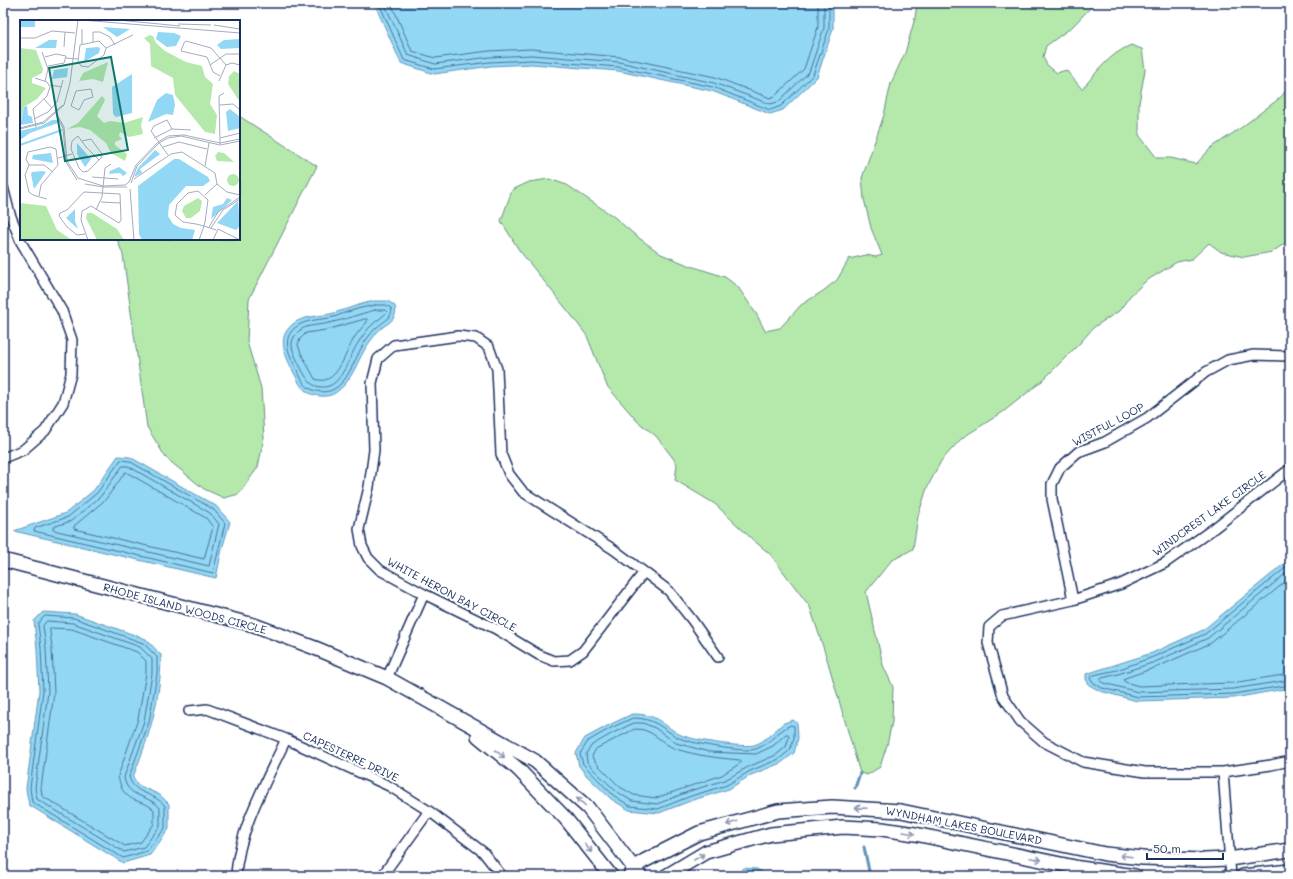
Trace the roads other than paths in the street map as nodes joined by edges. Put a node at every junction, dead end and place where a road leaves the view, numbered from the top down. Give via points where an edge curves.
1 (3, 187) edge
2 (20, 239) edge
3 (20, 240) edge
4 (1290, 358) edge
5 (3, 458) edge
6 (1290, 469) edge
7 (3, 560) edge
8 (644, 572) junction
9 (424, 594) junction
10 (1072, 600) junction
11 (718, 657) dead end
12 (387, 678) junction
13 (189, 711) dead end
14 (448, 712) junction
15 (286, 739) junction
16 (1290, 761) edge
17 (1223, 772) junction
18 (429, 811) junction
19 (1290, 850) edge
20 (1229, 859) junction
21 (1290, 871) edge
22 (634, 873) edge
23 (236, 876) edge
24 (382, 876) edge
25 (502, 876) edge
26 (610, 876) edge
27 (666, 876) edge
28 (1135, 876) edge
29 (1231, 876) edge
30 (1243, 876) edge

1 - 2 street
3 - 5 street via 62,310 72,340 71,374 63,403 45,431 23,450
4 - 10 street, WISTFUL LOOP via 1254,355 1228,360 1206,372 1147,418 1105,442 1078,452 1060,468 1052,484 1052,499
6 - 10 street, WINDCREST LAKE CIRCLE via 1164,563 1121,584
7 - 12 street, RHODE ISLAND WOODS CIRCLE via 254,625
8 - 9 street, WHITE HERON BAY CIRCLE via 583,651 570,660 554,661 539,655 496,629
8 - 9 street, WHITE HERON BAY CIRCLE via 614,549 523,492 509,474 501,454 497,369 489,347 476,338 458,336 394,345 378,359 372,383 374,450 359,528 362,546 368,558 380,570
8 - 11 street via 669,591
9 - 12 street
10 - 17 street, WINDCREST LAKE CIRCLE via 1002,616 989,627 988,643 1003,696 1020,721 1044,742 1084,762 1145,772
12 - 14 street, RHODE ISLAND WOODS CIRCLE
13 - 15 street, CAPESTERRE DRIVE via 207,709
22 -> 14 street, RHODE ISLAND WOODS CIRCLE via 588,808 535,761
14 -> 26 street, RHODE ISLAND WOODS CIRCLE via 518,769 566,819
15 - 18 street, CAPESTERRE DRIVE via 389,786
15 - 23 street via 246,827
16 - 17 street, WINDCREST LAKE CIRCLE
17 - 20 street
18 - 24 street
18 - 25 street, CAPESTERRE DRIVE via 483,852
19 - 20 street, WYNDHAM LAKES BOULEVARD
20 -> 22 street, WYNDHAM LAKES BOULEVARD via 1143,858 1105,854 901,811 832,807 778,811 699,833 644,861
20 - 29 street
21 - 30 street
27 -> 28 street, WYNDHAM LAKES BOULEVARD via 706,852 771,834 843,826 915,834 1080,868

